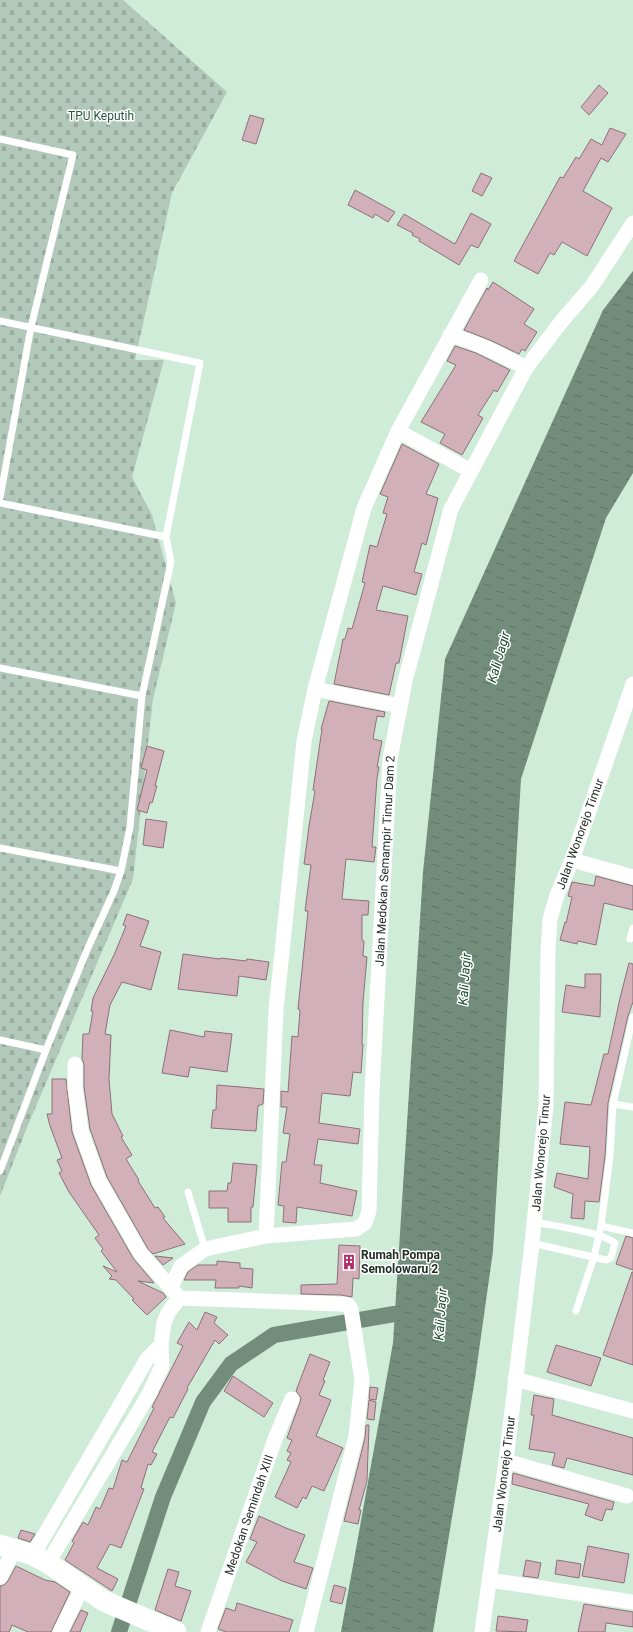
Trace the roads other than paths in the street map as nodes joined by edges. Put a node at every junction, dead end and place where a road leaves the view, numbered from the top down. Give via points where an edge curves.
1 (0, 139) edge
2 (633, 223) edge
3 (480, 280) dead end
4 (0, 320) edge
5 (31, 327) junction
6 (450, 335) junction
7 (526, 368) junction
8 (398, 431) junction
9 (471, 471) junction
10 (0, 498) edge
11 (0, 503) edge
12 (166, 537) junction
13 (0, 668) edge
14 (633, 684) edge
15 (315, 689) junction
16 (142, 696) junction
17 (400, 706) junction
18 (0, 848) edge
19 (572, 860) junction
20 (121, 871) junction
21 (633, 877) edge
22 (633, 928) edge
23 (630, 940) dead end
24 (633, 1017) edge
25 (0, 1040) edge
26 (46, 1050) junction
27 (75, 1064) dead end
28 (613, 1104) junction
29 (633, 1107) edge
30 (0, 1171) edge
31 (188, 1192) dead end
32 (534, 1222) junction
33 (602, 1226) junction
34 (633, 1233) edge
35 (266, 1236) junction
36 (599, 1236) junction
37 (532, 1243) junction
38 (206, 1249) junction
39 (594, 1257) junction
40 (175, 1293) junction
41 (576, 1311) dead end
42 (515, 1379) junction
43 (292, 1398) dead end
44 (633, 1411) edge
45 (506, 1461) junction
46 (626, 1496) dead end
47 (24, 1553) edge
48 (0, 1577) edge
49 (490, 1580) junction
50 (83, 1586) junction
51 (633, 1602) edge
52 (60, 1632) edge
53 (176, 1632) edge
54 (208, 1632) edge
55 (306, 1632) edge
56 (482, 1632) edge

1 - 5 lane via 73,154
2 - 7 street, Jalan Medokan Semampir Timur Dam 2 via 592,286
3 - 6 street
4 - 5 lane
5 - 10 lane
5 - 12 lane via 200,363
6 - 7 street via 490,349
6 - 8 street
7 - 9 street, Jalan Medokan Semampir Timur Dam 2
8 - 9 street
8 - 15 street via 364,508
9 - 17 street, Jalan Medokan Semampir Timur Dam 2 via 451,509
11 - 12 lane
12 - 16 lane via 171,562
13 - 16 lane
14 - 19 street, Jalan Wonorejo Timur
15 - 17 street
15 - 35 street via 304,741 276,1010
16 - 20 lane via 130,827
17 - 35 street, Jalan Medokan Semampir Timur Dam 2 via 390,759 372,1091 369,1211 365,1223 356,1229
18 - 20 lane
19 - 21 street
19 - 32 street, Jalan Wonorejo Timur via 550,919 546,1106
20 - 26 lane
22 - 23 lane
24 - 28 lane
25 - 26 lane
26 - 30 lane
27 - 40 street via 75,1088 81,1130 100,1181 141,1254
28 - 29 lane
28 - 33 lane
31 - 38 lane
32 - 36 lane
32 - 37 street, Jalan Wonorejo Timur
33 - 34 lane
33 - 36 lane
35 - 38 street, Jalan Medokan Semampir Timur Dam 2
36 - 39 lane
36 - 39 lane via 615,1243 614,1252 611,1258 606,1260
37 - 39 lane
37 - 42 street, Jalan Wonorejo Timur
38 - 40 street, Jalan Medokan Semampir Timur Dam 2 via 181,1266
39 - 41 lane
40 - 47 street, Jalan Medokan Semampir Timur Dam 2 via 164,1323 161,1345 147,1359
40 - 55 street via 341,1304 348,1305 351,1309 362,1380 356,1436
42 - 44 street
42 - 45 street, Jalan Wonorejo Timur
43 - 54 street, Medokan Semindah XIII via 275,1439
45 - 46 street
45 - 49 street, Jalan Wonorejo Timur
47 - 48 street
47 - 50 street
49 - 51 street
49 - 56 street, Jalan Wonorejo Timur
50 - 52 street
50 - 53 street via 104,1601

